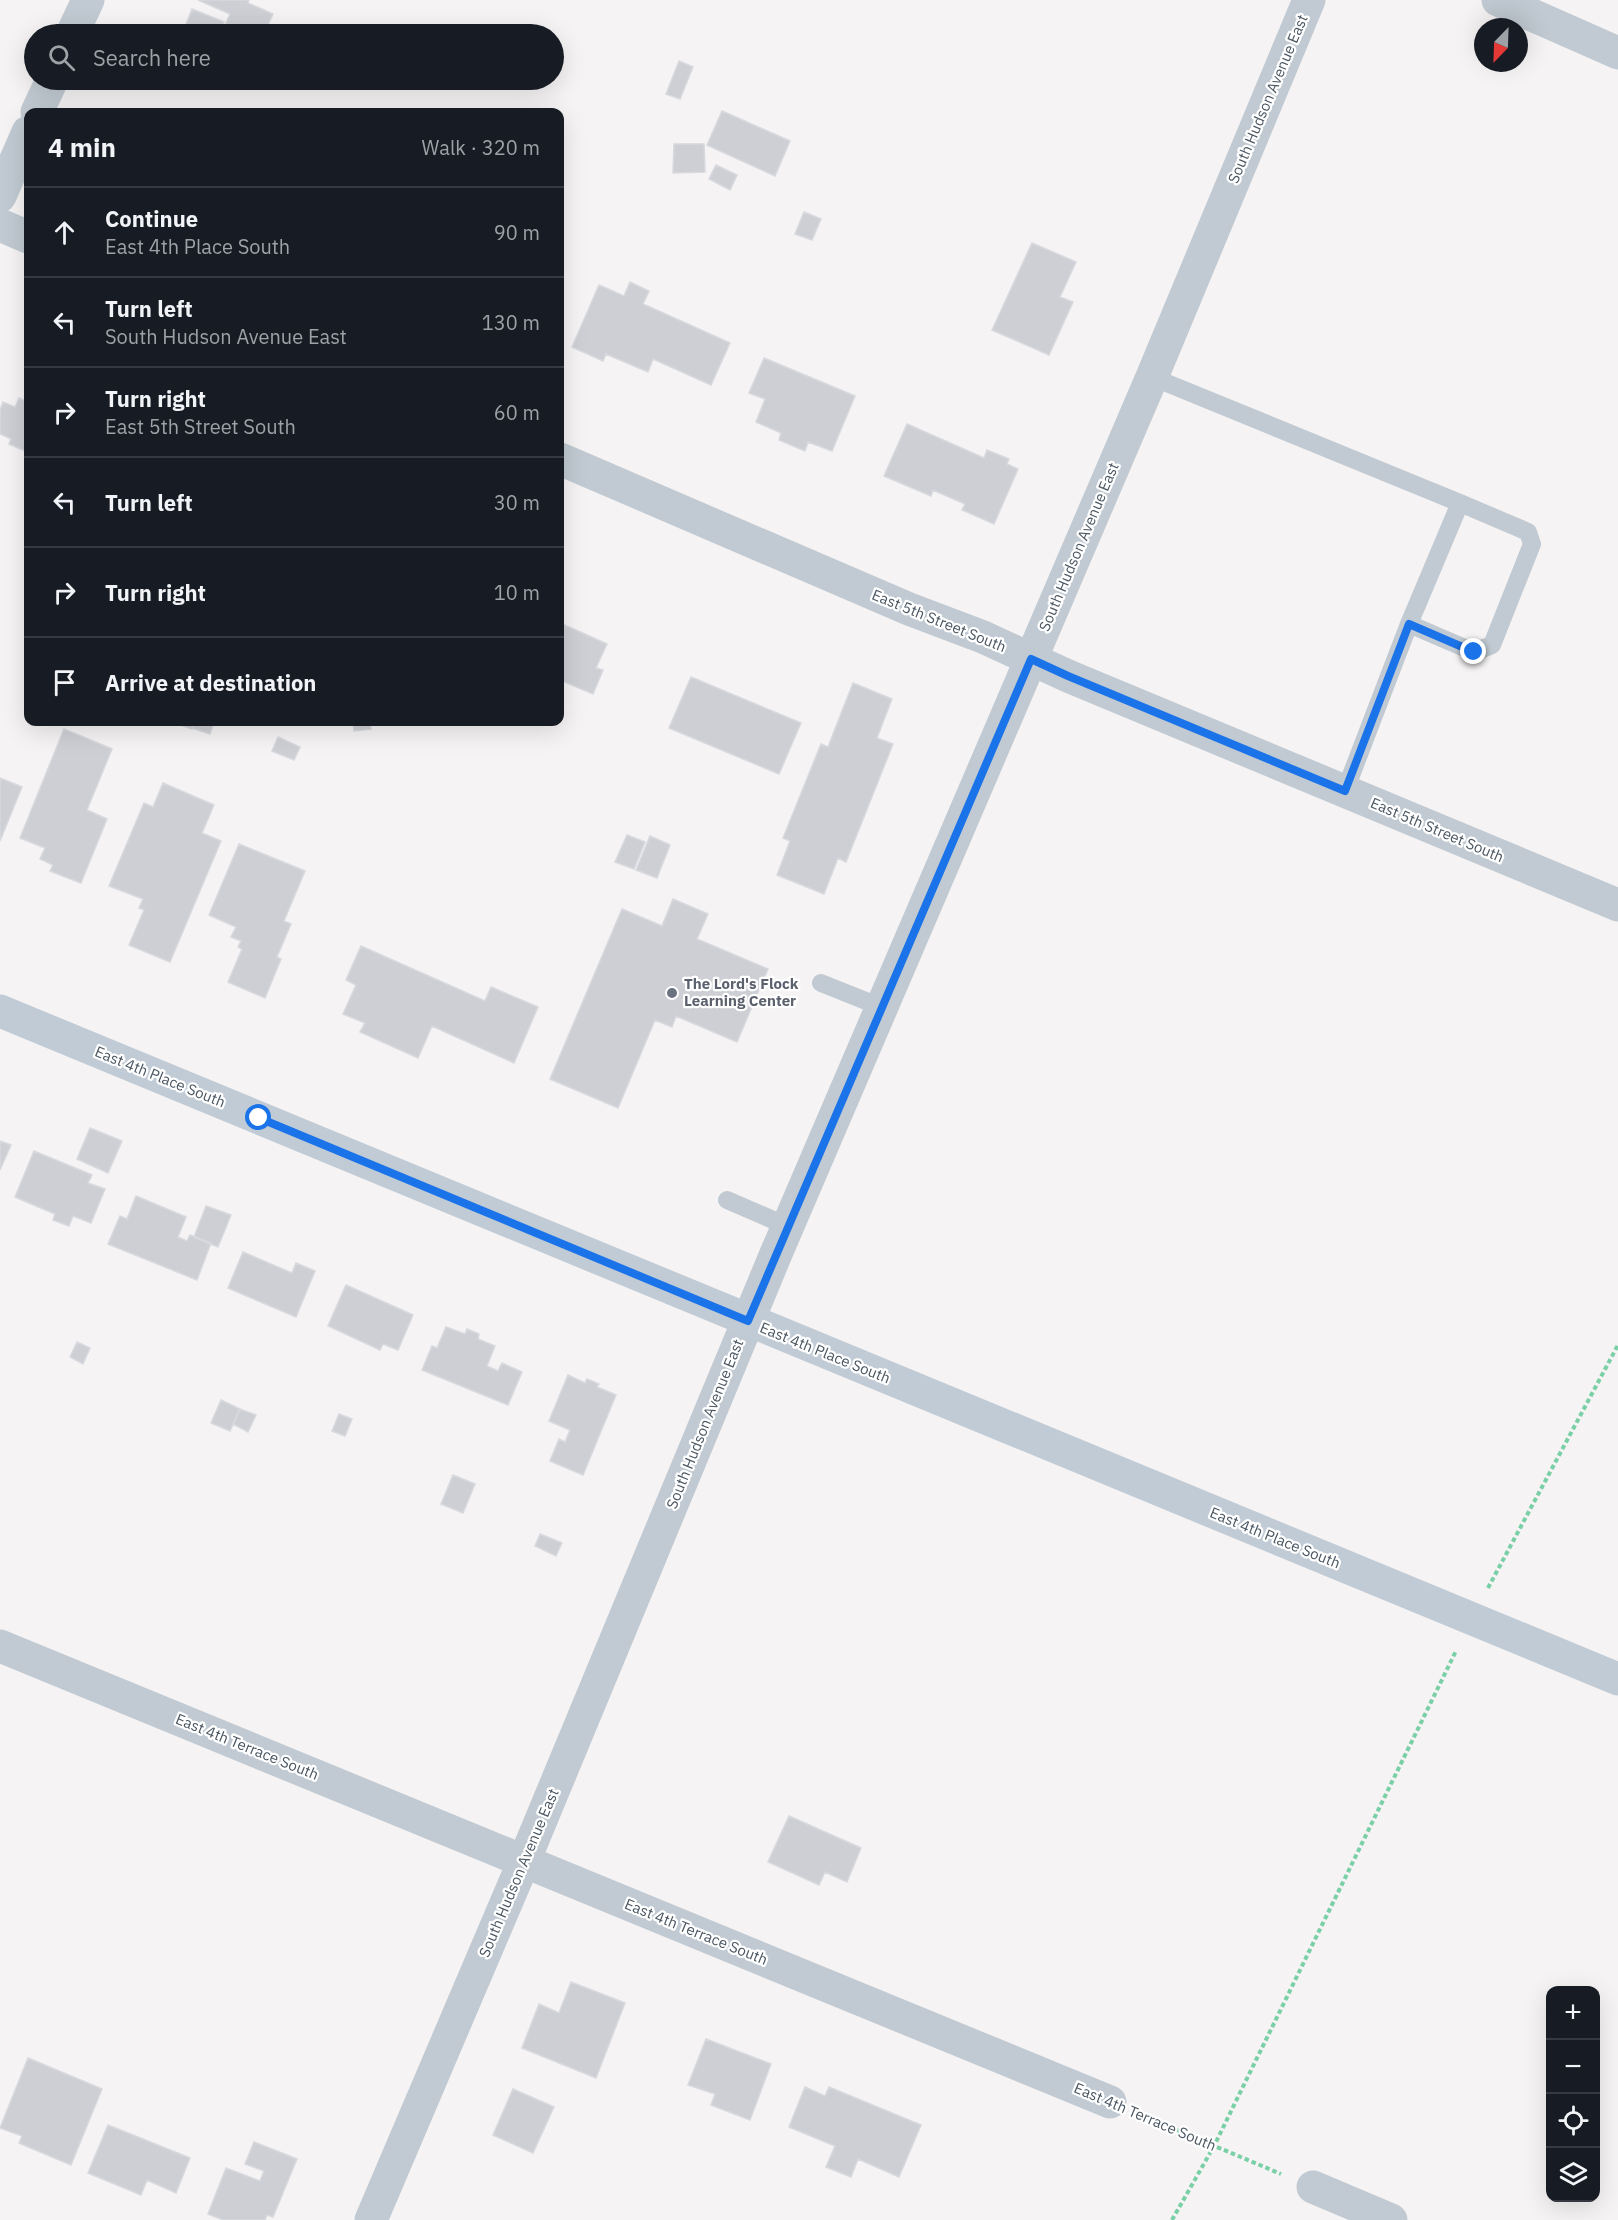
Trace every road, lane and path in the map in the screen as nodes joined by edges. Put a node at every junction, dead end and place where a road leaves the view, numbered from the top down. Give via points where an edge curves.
1 (88, 0) edge
2 (1309, 0) edge
3 (1498, 0) edge
4 (77, 24) edge
5 (1618, 53) edge
6 (47, 90) edge
7 (39, 108) edge
8 (24, 141) edge
9 (0, 195) edge
10 (0, 225) edge
11 (24, 235) edge
12 (1152, 377) junction
13 (564, 461) edge
14 (1460, 503) junction
15 (1409, 624) junction
16 (1031, 659) junction
17 (1345, 791) junction
18 (1618, 905) edge
19 (821, 983) dead end
20 (881, 1007) junction
21 (0, 1011) edge
22 (727, 1200) dead end
23 (787, 1226) junction
24 (748, 1321) junction
25 (1618, 1345) edge
26 (1471, 1619) junction
27 (0, 1646) edge
28 (1618, 1679) edge
29 (524, 1861) junction
30 (1110, 2102) joint
31 (1214, 2146) junction
32 (1313, 2187) joint
33 (371, 2220) edge
34 (1172, 2220) edge
35 (1391, 2220) edge

1 - 4 street
2 - 12 street, South Hudson Avenue East
3 - 5 street
6 - 7 street
8 - 9 street
10 - 11 street
12 - 14 lane
12 - 16 street, South Hudson Avenue East
13 - 16 street, East 5th Street South
14 - 15 lane
14 - 15 lane via 1528,532 1532,544 1492,645 1474,652
15 - 17 lane
16 - 17 street, East 5th Street South
16 - 20 street, South Hudson Avenue East
17 - 18 street, East 5th Street South
19 - 20 lane
20 - 23 street, South Hudson Avenue East
21 - 24 street, East 4th Place South
22 - 23 lane
23 - 24 street, South Hudson Avenue East
24 - 26 street, East 4th Place South
24 - 29 street, South Hudson Avenue East
25 - 26 path
26 - 28 street, East 4th Place South
26 - 31 path
27 - 29 street, East 4th Terrace South
29 - 30 street, East 4th Terrace South
29 - 33 street, South Hudson Avenue East
30 - 31 path, East 4th Terrace South
31 - 32 path, East 4th Terrace South
31 - 34 path
32 - 35 street

